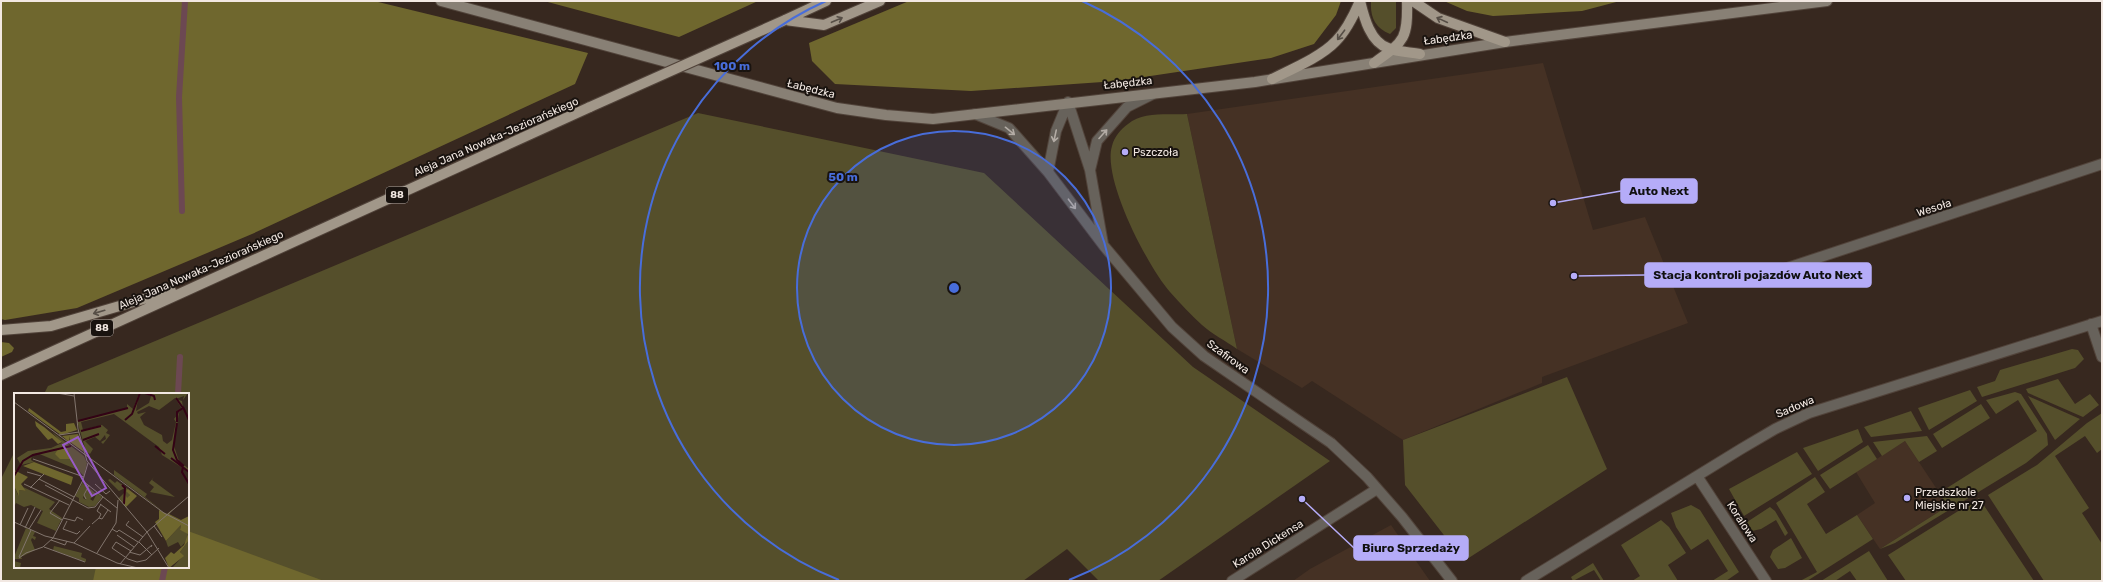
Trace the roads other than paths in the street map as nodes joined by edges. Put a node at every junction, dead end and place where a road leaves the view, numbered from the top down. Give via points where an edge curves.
1 (441, 1) edge
2 (826, 1) edge
3 (880, 1) edge
4 (1360, 1) edge
5 (1406, 1) edge
6 (1413, 1) edge
7 (1827, 1) edge
8 (785, 20) junction
9 (1505, 42) junction
10 (1392, 49) junction
11 (1420, 54) junction
12 (1374, 63) junction
13 (1272, 80) junction
14 (1156, 92) junction
15 (1068, 102) junction
16 (975, 114) junction
17 (2102, 164) edge
18 (1090, 170) junction
19 (1048, 172) junction
20 (1104, 246) junction
21 (1772, 273) dead end
22 (203, 282) junction
23 (2102, 321) edge
24 (2091, 324) junction
25 (1, 330) edge
26 (2102, 357) edge
27 (1, 375) edge
28 (1697, 476) junction
29 (1377, 489) junction
30 (1232, 581) edge
31 (1452, 581) edge
32 (1526, 581) edge
33 (1766, 581) edge

1 - 16 street, Łabędzka via 837,108 933,119
2 - 8 main road, Aleja Jana Nowaka-Jeziorańskiego / 88
8 -> 3 main road via 824,25
4 - 10 main road via 1367,26 1377,40
4 -> 13 main road via 1350,22 1336,41
5 - 10 main road via 1407,26 1400,44
9 -> 6 main road via 1438,18
7 - 9 street, Łabędzka
8 - 22 main road, Aleja Jana Nowaka-Jeziorańskiego / 88, bridge
9 - 11 street, Łabędzka
10 - 11 main road
10 - 12 main road
11 - 12 street, Łabędzka
12 - 13 street, Łabędzka
13 - 14 street, Łabędzka
14 - 15 street, Łabędzka
18 -> 14 street via 1097,141 1127,107
15 - 16 street, Łabędzka
15 - 18 street, Szafirowa
15 -> 19 street via 1056,131
16 -> 19 street via 1009,128
17 - 21 street, Wesoła
18 - 20 street, Szafirowa
19 -> 20 street
20 - 29 street, Szafirowa via 1172,327 1204,356 1331,444
22 -> 25 main road via 51,326
22 - 27 main road, Aleja Jana Nowaka-Jeziorańskiego / 88
23 - 24 street, Sadowa
24 - 26 street
24 - 28 street, Sadowa via 1809,413 1775,429
28 - 32 street, Sadowa
28 - 33 street, Koralowa
29 - 30 street, Karola Dickensa
29 - 31 street, Szafirowa

